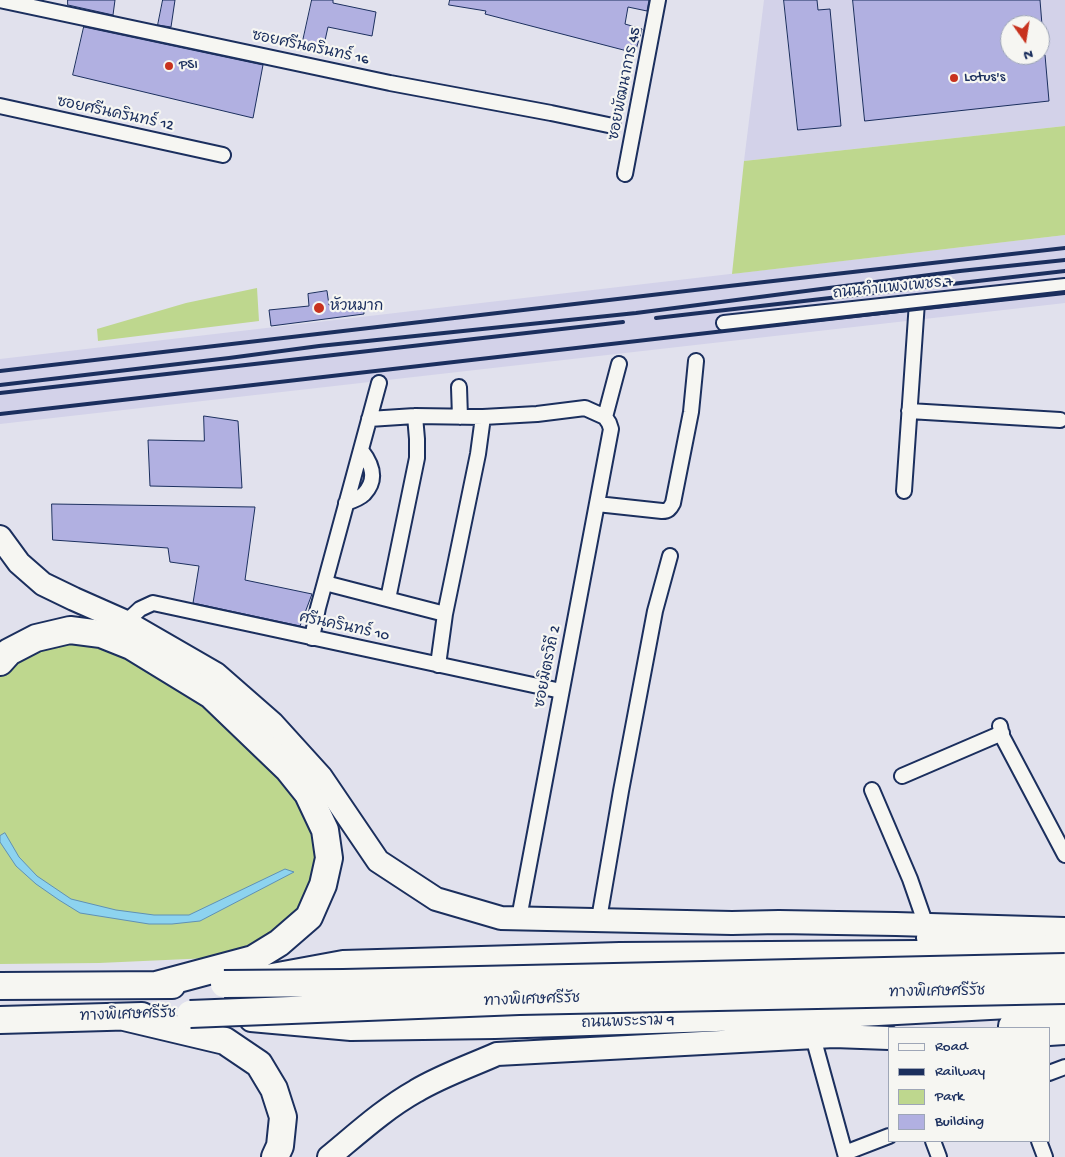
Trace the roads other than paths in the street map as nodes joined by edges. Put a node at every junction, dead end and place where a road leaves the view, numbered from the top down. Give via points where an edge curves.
1 (0, 0) edge
2 (658, 0) edge
3 (0, 106) edge
4 (613, 126) dead end
5 (223, 155) dead end
6 (625, 174) dead end
7 (1065, 286) edge
8 (917, 302) junction
9 (724, 323) dead end
10 (696, 361) dead end
11 (619, 364) dead end
12 (379, 383) dead end
13 (459, 388) dead end
14 (909, 411) junction
15 (415, 416) junction
16 (460, 417) junction
17 (483, 417) junction
18 (369, 419) junction
19 (607, 420) junction
20 (1060, 420) dead end
21 (904, 491) dead end
22 (597, 504) junction
23 (0, 537) edge
24 (670, 556) dead end
25 (324, 583) junction
26 (388, 599) junction
27 (445, 614) junction
28 (126, 622) junction
29 (312, 638) junction
30 (0, 662) edge
31 (438, 665) junction
32 (561, 691) junction
33 (902, 776) dead end
34 (872, 790) dead end
35 (1065, 855) edge
36 (519, 918) junction
37 (599, 919) junction
38 (1065, 928) edge
39 (928, 931) junction
40 (1065, 949) edge
41 (1002, 955) junction
42 (1065, 956) edge
43 (1065, 967) edge
44 (224, 984) junction
45 (156, 985) junction
46 (0, 986) edge
47 (1065, 990) edge
48 (1065, 1004) edge
49 (190, 1014) junction
50 (124, 1016) junction
51 (1008, 1016) junction
52 (1065, 1018) edge
53 (0, 1020) edge
54 (912, 1027) edge
55 (888, 1030) edge
56 (1065, 1033) edge
57 (1050, 1034) edge
58 (824, 1037) junction
59 (888, 1038) edge
60 (1065, 1067) edge
61 (1050, 1073) edge
62 (888, 1136) edge
63 (933, 1142) edge
64 (1038, 1142) edge
65 (845, 1155) edge
66 (275, 1157) edge
67 (329, 1157) edge
68 (939, 1157) edge
69 (1045, 1157) edge

1 - 4 street, ซอยศรีนครินทร์ 16 via 390,83
2 - 6 street, ซอยพัฒนาการ 45
3 - 5 street, ซอยศรีนครินทร์ 12
7 - 8 street, ถนนกำแพงเพชร 7
8 - 9 street, ถนนกำแพงเพชร 7
8 - 14 street
10 - 22 street via 691,412 673,504 667,511 662,511
11 - 19 street, ซอยมิตรวิถี 2
12 - 18 street
13 - 16 street
14 - 20 street
14 - 21 street
15 - 16 street
15 - 18 street
15 - 26 street via 417,458
16 - 17 street
17 - 19 street via 585,408
17 - 27 street
18 - 25 street
19 - 22 street, ซอยมิตรวิถี 2 via 611,429
22 - 32 street, ซอยมิตรวิถี 2
23 - 28 main road via 19,563 43,584
24 - 37 street via 655,611
25 - 26 street
25 - 29 street
26 - 27 street
27 - 31 street
28 - 29 street, ศรีนครินทร์ 10 via 140,609 153,604
28 - 36 main road via 216,674 272,723 321,776 378,861 436,899 501,918
29 - 31 street, ศรีนครินทร์ 10
30 - 45 highway via 9,652 36,638 70,630 100,634 131,646 211,695 288,769 308,794 325,830 329,858 323,885 309,917 279,943 253,959
31 - 32 street, ศรีนครินทร์ 10
32 - 36 street, ซอยมิตรวิถี 2
33 - 35 street via 1001,730
34 - 39 street
36 - 37 main road
37 - 39 main road via 779,922
38 - 39 main road
39 - 40 highway via 1009,947
41 - 42 main road
41 - 44 main road, bridge via 918,952 620,954 343,962
41 - 51 main road via 987,967 987,983 992,998
43 - 44 highway, ทางพิเศษศรีรัช, bridge
44 - 45 highway, ทางพิเศษศรีรัช
45 - 46 highway, ทางพิเศษศรีรัช
47 - 49 highway, ทางพิเศษศรีรัช, bridge via 519,1001
48 - 51 main road, ถนนพระราม 9
49 - 50 highway, ทางพิเศษศรีรัช
49 - 51 main road, ถนนพระราม 9, bridge via 351,1029 841,1016
50 - 53 highway, ทางพิเศษศรีรัช
50 - 66 highway via 225,1041 259,1064 274,1090 282,1117 280,1146
51 - 52 highway
51 - 54 main road
55 - 58 main road
56 - 57 main road
58 - 59 main road
58 - 65 street
58 - 67 main road via 497,1054 415,1091
60 - 61 street
62 - 65 street
63 - 68 street
64 - 69 street

